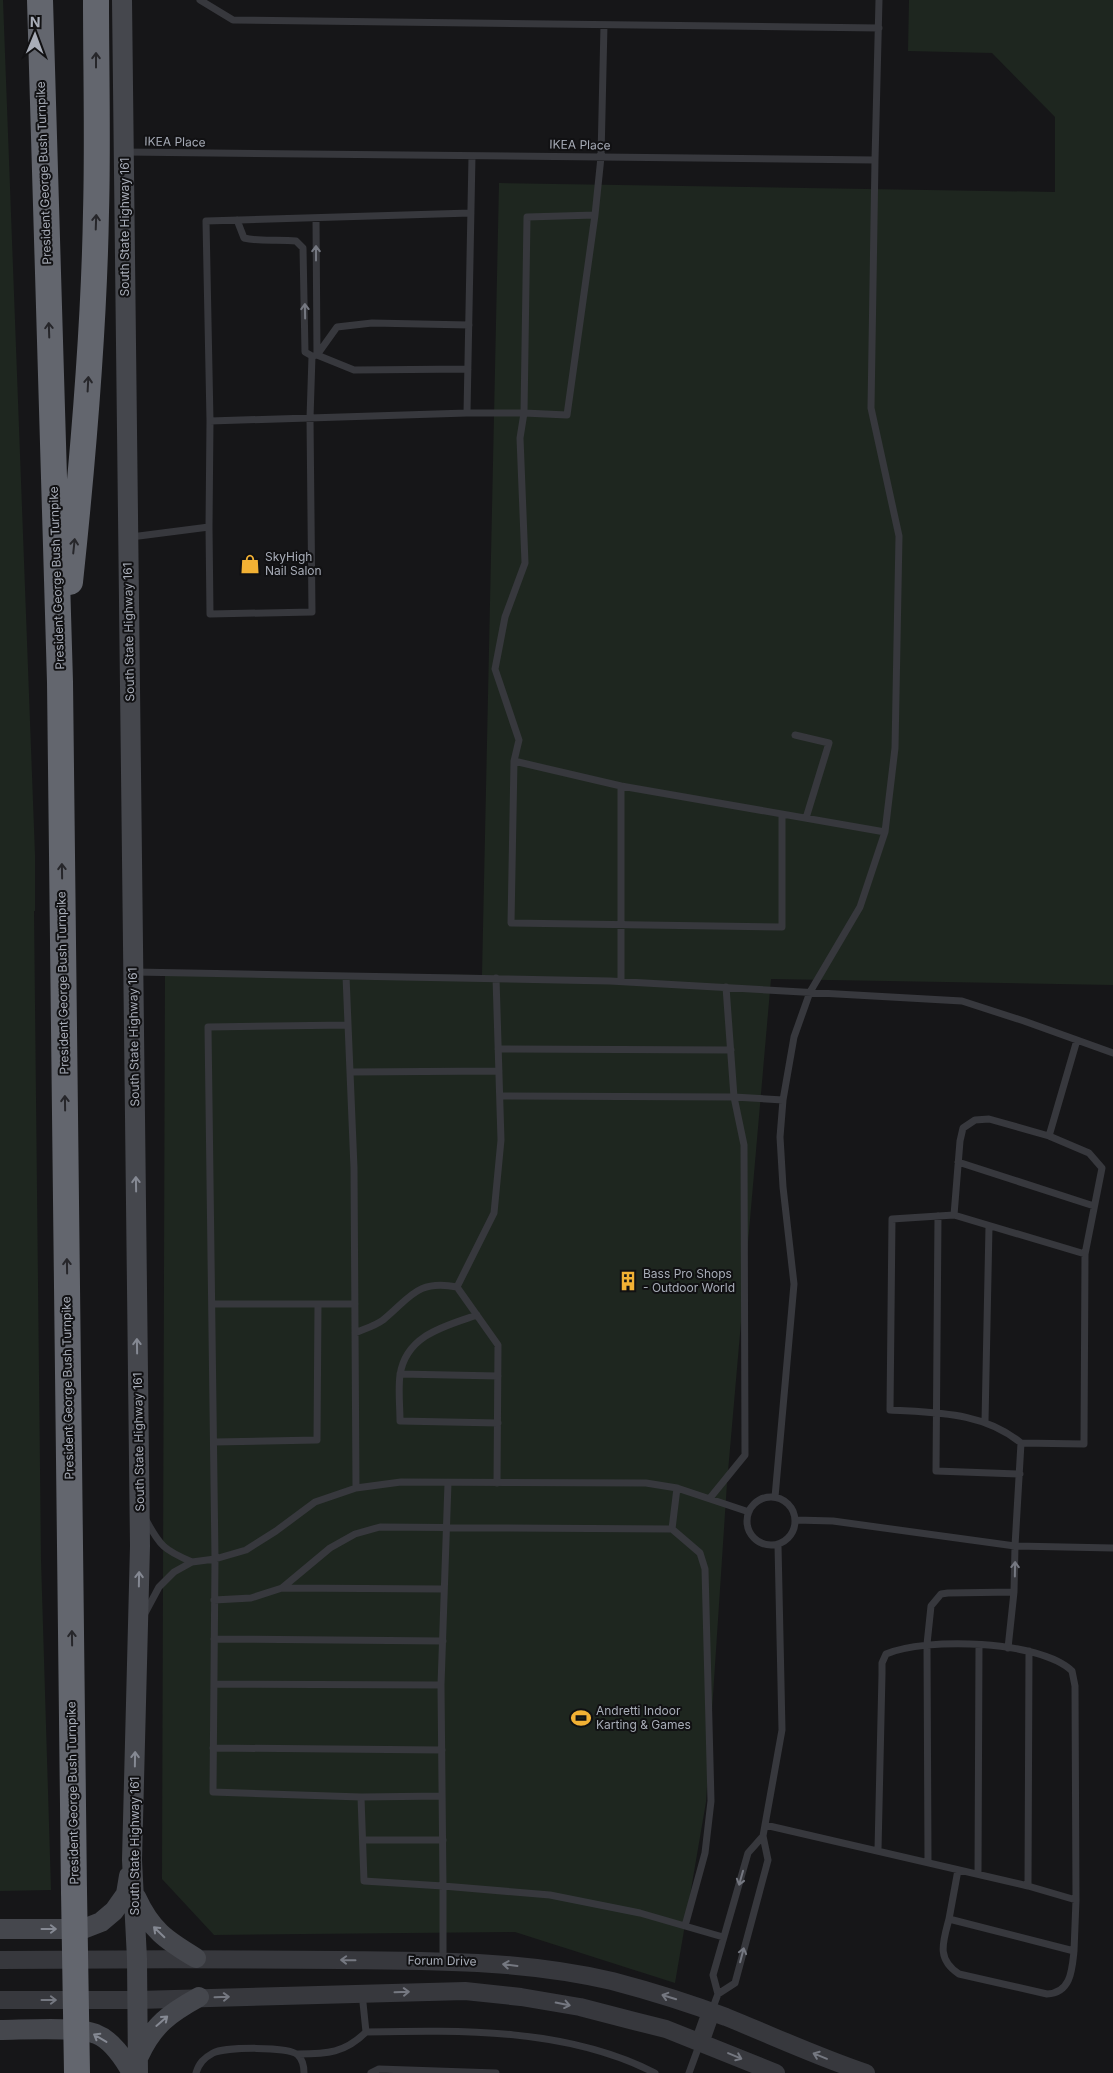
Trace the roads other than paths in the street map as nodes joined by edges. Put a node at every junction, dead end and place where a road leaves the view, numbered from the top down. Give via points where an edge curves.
1 (40, 0) edge
2 (96, 0) edge
3 (122, 0) edge
4 (200, 0) edge
5 (879, 0) edge
6 (604, 25) junction
7 (879, 28) junction
8 (125, 152) junction
9 (472, 156) junction
10 (601, 157) junction
11 (875, 160) junction
12 (471, 213) junction
13 (595, 215) junction
14 (316, 218) junction
15 (237, 220) junction
16 (469, 325) junction
17 (314, 355) junction
18 (468, 369) junction
19 (467, 413) junction
20 (524, 413) junction
21 (310, 418) junction
22 (210, 421) junction
23 (209, 527) junction
24 (128, 537) junction
25 (60, 682) junction
26 (795, 735) dead end
27 (514, 761) junction
28 (621, 786) junction
29 (782, 814) junction
30 (806, 818) junction
31 (885, 832) junction
32 (621, 926) junction
33 (133, 972) junction
34 (346, 976) junction
35 (496, 978) junction
36 (621, 981) junction
37 (726, 987) junction
38 (810, 992) junction
39 (348, 1025) junction
40 (1077, 1040) junction
41 (498, 1049) junction
42 (731, 1050) junction
43 (1113, 1053) edge
44 (499, 1071) junction
45 (350, 1072) junction
46 (500, 1096) junction
47 (734, 1098) junction
48 (783, 1100) junction
49 (1049, 1136) junction
50 (958, 1162) junction
51 (1094, 1206) junction
52 (954, 1215) junction
53 (938, 1216) junction
54 (989, 1226) junction
55 (1085, 1254) junction
56 (457, 1287) junction
57 (212, 1304) junction
58 (318, 1304) junction
59 (355, 1304) junction
60 (477, 1315) junction
61 (355, 1333) junction
62 (400, 1374) junction
63 (498, 1376) junction
64 (936, 1413) junction
65 (985, 1422) junction
66 (498, 1423) junction
67 (214, 1442) junction
68 (1021, 1443) junction
69 (1020, 1474) junction
70 (448, 1483) junction
71 (497, 1483) junction
72 (356, 1488) junction
73 (677, 1488) junction
74 (775, 1497) junction
75 (710, 1498) junction
76 (139, 1509) junction
77 (749, 1512) junction
78 (796, 1520) junction
79 (447, 1528) junction
80 (672, 1530) junction
81 (778, 1545) junction
82 (1015, 1546) junction
83 (1113, 1548) edge
84 (214, 1559) junction
85 (192, 1562) junction
86 (282, 1588) junction
87 (444, 1589) junction
88 (1014, 1592) junction
89 (214, 1600) junction
90 (138, 1626) junction
91 (214, 1639) junction
92 (442, 1640) junction
93 (927, 1644) junction
94 (979, 1645) junction
95 (1008, 1648) junction
96 (1029, 1651) junction
97 (214, 1684) junction
98 (441, 1685) junction
99 (213, 1748) junction
100 (442, 1750) junction
101 (442, 1796) junction
102 (361, 1797) junction
103 (766, 1825) junction
104 (763, 1836) junction
105 (363, 1840) junction
106 (443, 1840) junction
107 (878, 1850) junction
108 (132, 1860) junction
109 (928, 1861) junction
110 (958, 1870) junction
111 (978, 1874) junction
112 (444, 1886) junction
113 (1028, 1886) junction
114 (134, 1893) junction
115 (1076, 1900) junction
116 (949, 1919) junction
117 (685, 1926) junction
118 (0, 1929) edge
119 (724, 1937) junction
120 (1074, 1951) junction
121 (196, 1958) junction
122 (137, 1959) junction
123 (0, 1960) edge
124 (443, 1961) junction
125 (362, 1993) junction
126 (718, 1994) junction
127 (199, 1997) junction
128 (0, 2000) edge
129 (138, 2000) junction
130 (711, 2012) junction
131 (0, 2030) edge
132 (366, 2032) junction
133 (700, 2043) junction
134 (298, 2054) junction
135 (136, 2068) edge
136 (79, 2073) edge
137 (196, 2073) edge
138 (304, 2073) edge
139 (372, 2073) edge
140 (496, 2073) edge
141 (655, 2073) edge
142 (689, 2073) edge
143 (776, 2073) edge
144 (866, 2073) edge

25 -> 1 highway, President George Bush Turnpike
25 -> 2 highway via 83,466 93,296
3 - 8 main road, South State Highway 161
4 - 6 lane via 233,20
5 - 7 lane
6 - 7 lane
6 - 10 lane
7 - 11 lane
8 - 9 lane, IKEA Place
8 - 24 main road, South State Highway 161
9 - 10 lane, IKEA Place
9 - 12 lane
10 - 11 lane, IKEA Place
10 - 13 lane
11 - 31 lane via 871,408 899,536 895,748
12 - 14 lane
12 - 16 lane
13 - 20 lane via 567,415
13 - 20 lane via 528,217
14 - 15 lane
17 -> 14 lane
17 -> 15 lane via 306,352 303,248 296,241 244,238
15 - 22 lane via 206,221
16 - 17 lane via 372,323 337,327
16 - 18 lane
17 - 18 lane via 354,370
17 - 21 lane
18 - 19 lane
19 - 20 lane
19 - 21 lane
20 - 27 lane via 520,438 526,563 505,617 496,669 519,740
21 - 22 lane
21 - 23 lane via 312,612 210,614
22 - 23 lane
23 - 24 lane
24 - 33 main road, South State Highway 161
136 -> 25 highway, President George Bush Turnpike, bridge via 74,1891
26 - 30 lane via 829,743
27 - 28 lane
27 - 32 lane via 511,923
28 - 29 lane
28 - 32 lane
29 - 30 lane
29 - 32 lane via 782,928
30 - 31 lane
31 - 38 lane via 860,906
32 - 36 lane
33 - 34 lane
76 -> 33 main road, South State Highway 161
34 - 35 lane
34 - 39 lane
35 - 36 lane
35 - 41 lane
36 - 37 lane
37 - 38 lane
37 - 42 lane
38 - 40 lane via 962,1001
38 - 48 lane via 794,1037
39 - 45 lane
39 - 57 lane via 208,1027
40 - 43 lane
40 - 49 lane
41 - 42 lane
41 - 44 lane
42 - 47 lane
44 - 45 lane
44 - 46 lane
45 - 59 lane
46 - 47 lane
46 - 56 lane via 501,1140 494,1212
47 - 48 lane
47 - 75 lane via 744,1145 745,1455
48 - 74 lane via 780,1138 794,1284
49 - 50 lane via 988,1119 975,1120 963,1128
49 - 51 lane via 1089,1153 1102,1168
50 - 51 lane
50 - 52 lane
51 - 55 lane
52 - 53 lane
52 - 54 lane
53 - 64 lane
53 - 64 lane via 892,1219 890,1410
54 - 55 lane
54 - 65 lane
55 - 68 lane via 1084,1444
56 - 60 lane
56 - 61 lane via 430,1285 410,1294 382,1321
57 - 58 lane
57 - 67 lane
58 - 59 lane
58 - 67 lane via 317,1440
59 - 61 lane
60 - 62 lane via 426,1334 408,1352
60 - 63 lane via 498,1345
61 - 72 lane
62 - 63 lane
62 - 66 lane via 400,1421
63 - 66 lane
64 - 65 lane
64 - 69 lane via 936,1471
65 - 68 lane via 1006,1431
66 - 71 lane
67 - 84 lane
68 - 69 lane
69 - 82 lane
70 - 71 lane
70 - 72 lane via 401,1482
70 - 79 lane
71 - 73 lane via 646,1482
72 - 84 lane via 316,1502 246,1550
73 - 75 lane
73 - 80 lane
74 - 77 lane via 759,1500
74 - 78 lane via 789,1505
75 - 77 lane
76 - 85 lane via 159,1543 171,1553
90 -> 76 main road, South State Highway 161
77 - 81 lane via 748,1527 756,1540 771,1546
78 - 81 lane via 792,1535
78 - 82 lane via 833,1521
79 - 80 lane
79 - 86 lane via 380,1528 355,1534 330,1548
79 - 87 lane
80 - 117 lane via 700,1553 705,1569 708,1638 711,1801 705,1853
81 - 103 lane via 782,1730
82 - 83 lane
88 -> 82 lane
84 - 85 lane
84 - 89 lane
85 - 90 lane via 174,1572 159,1587
86 - 87 lane
86 - 89 lane via 251,1598
87 - 92 lane
88 - 93 lane via 941,1594 931,1606
88 - 95 lane
89 - 91 lane
108 -> 90 main road, South State Highway 161
91 - 92 lane
91 - 97 lane
92 - 98 lane
93 - 94 lane
93 - 107 lane via 895,1650 886,1654 882,1663
93 - 109 lane
94 - 95 lane
94 - 111 lane
95 - 96 lane
96 - 113 lane
96 - 115 lane via 1065,1664 1074,1679
97 - 98 lane
97 - 99 lane
98 - 100 lane
99 - 100 lane
99 - 102 lane via 213,1792
100 - 101 lane
101 - 102 lane
101 - 106 lane
102 - 105 lane
103 - 104 lane
103 - 107 lane
104 -> 119 lane via 748,1853
126 -> 104 lane via 735,1983 768,1860
105 - 106 lane
105 - 112 lane via 364,1881
106 - 112 lane
107 - 109 lane
108 - 114 main road, South State Highway 161
118 -> 108 main road via 83,1929 101,1922 126,1894
109 - 110 lane
110 - 111 lane
110 - 116 lane
111 - 113 lane
112 - 117 lane via 550,1895 640,1913
112 - 124 lane
113 - 115 lane
121 -> 114 main road via 156,1931
114 - 122 main road, South State Highway 161
115 - 120 lane
116 - 120 lane
116 - 120 lane via 944,1957 949,1967 959,1974 1055,1994 1069,1981
117 - 119 lane
119 - 126 lane via 712,1975
121 - 122 street, Forum Drive
124 -> 121 street, Forum Drive
122 - 123 street, Forum Drive
122 - 129 main road, South State Highway 161
130 -> 124 street, Forum Drive via 642,1989 581,1975 505,1964
127 -> 125 street
125 - 132 lane
125 -> 133 street via 466,1991 521,1997 634,2020
126 - 130 lane
127 - 129 street
135 -> 127 main road via 155,2027
128 -> 129 street
129 - 135 main road, South State Highway 161
130 - 133 street
144 -> 130 street, Forum Drive
135 -> 131 main road via 96,2034 72,2030
132 - 134 lane via 344,2049
132 - 141 lane via 432,2030 522,2035 584,2047
133 - 142 lane
133 -> 143 street
134 - 137 lane via 270,2048 216,2052 198,2065
134 - 138 lane
139 - 140 lane via 380,2068

